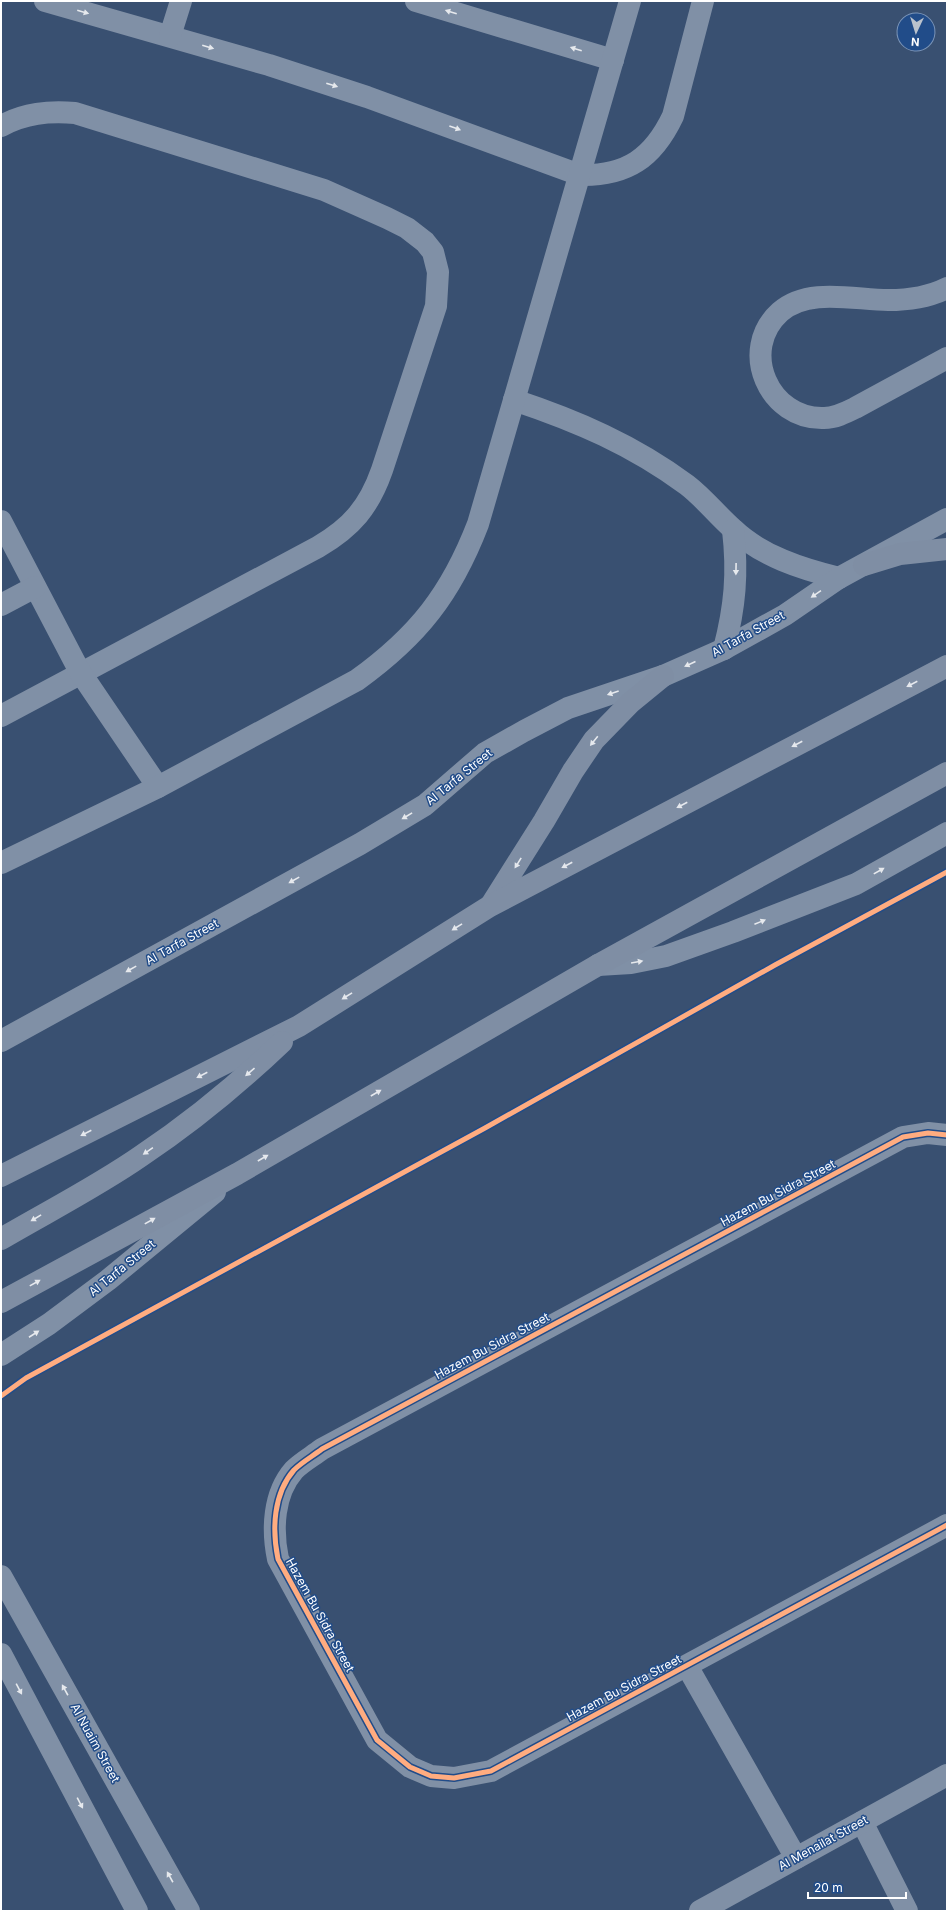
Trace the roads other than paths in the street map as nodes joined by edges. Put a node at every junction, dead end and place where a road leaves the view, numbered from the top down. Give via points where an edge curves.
1 (45, 1) edge
2 (181, 1) edge
3 (416, 1) edge
4 (630, 1) edge
5 (703, 1) edge
6 (170, 36) junction
7 (613, 60) junction
8 (1, 126) edge
9 (580, 175) junction
10 (947, 288) edge
11 (947, 358) edge
12 (514, 400) junction
13 (947, 519) edge
14 (1, 521) edge
15 (733, 530) junction
16 (947, 549) edge
17 (864, 565) junction
18 (839, 578) junction
19 (35, 587) junction
20 (1, 605) edge
21 (724, 649) junction
22 (947, 666) edge
23 (80, 672) junction
24 (663, 676) junction
25 (1, 716) edge
26 (947, 773) edge
27 (158, 787) junction
28 (947, 833) edge
29 (1, 863) edge
30 (490, 906) junction
31 (598, 965) junction
32 (1, 1024) edge
33 (28, 1025) junction
34 (299, 1026) junction
35 (1, 1041) edge
36 (947, 1135) edge
37 (237, 1174) junction
38 (1, 1176) edge
39 (1, 1240) edge
40 (1, 1302) edge
41 (1, 1355) edge
42 (947, 1525) edge
43 (1, 1576) edge
44 (1, 1654) edge
45 (687, 1666) junction
46 (947, 1774) edge
47 (862, 1822) junction
48 (796, 1858) junction
49 (137, 1911) edge
50 (189, 1911) edge
51 (700, 1911) edge
52 (907, 1911) edge

1 -> 6 street
2 - 6 street
7 -> 3 street
4 - 7 street
5 - 9 street via 673,116 664,134 653,149 638,162 620,171
6 -> 9 street via 367,97
7 - 9 street
8 - 23 street via 26,115 51,111 75,113 324,190 408,228 433,252 438,272 436,306 382,470 365,507 352,523 318,547
9 - 12 street
10 - 11 street via 932,295 909,298 816,298 793,304 780,312 770,325 763,340 761,355 762,371 768,387 778,400 792,411 807,417 824,418 840,416
12 - 15 street via 596,430 643,456 688,486
12 - 27 street via 478,524 466,555 431,612 409,638 356,680
13 - 17 street, Al Tarfa Street
14 - 19 street
15 - 18 street via 772,555 794,565
15 -> 21 street via 736,590 732,620
16 - 17 main road via 900,554
17 - 18 street, Al Tarfa Street
18 -> 21 street, Al Tarfa Street via 785,615
19 - 20 street
19 - 23 street
21 -> 24 street, Al Tarfa Street
22 -> 30 main road
23 - 25 street
23 - 27 street
24 -> 30 main road via 630,703 594,740
24 -> 33 street, Al Tarfa Street via 568,708 524,731 485,753 425,805 360,844
26 - 31 main road, Al Tarfa Street
27 - 29 street
31 -> 28 street via 631,963 666,956 733,932 856,884
30 -> 34 main road
37 -> 31 main road, Al Tarfa Street
32 - 33 street
33 - 35 street, Al Tarfa Street
34 -> 38 main road
34 -> 39 main road via 251,1072 184,1126 140,1157
36 - 45 street, Hazem Bu Sidra Street via 928,1133 896,1140 322,1449 295,1470 284,1484 275,1516 278,1560 377,1740 410,1767 431,1776 454,1778 491,1771
40 -> 37 main road, Al Tarfa Street
41 -> 37 street, Al Tarfa Street via 49,1324 108,1280
42 - 45 street, Hazem Bu Sidra Street
50 -> 43 street, Al Nuaim Street
44 -> 49 street
45 - 48 street, Hazem Bu Sidra Street
46 - 47 street, Al Menailat Street
47 - 48 street, Al Menailat Street
47 - 52 street
48 - 51 street, Al Menailat Street

